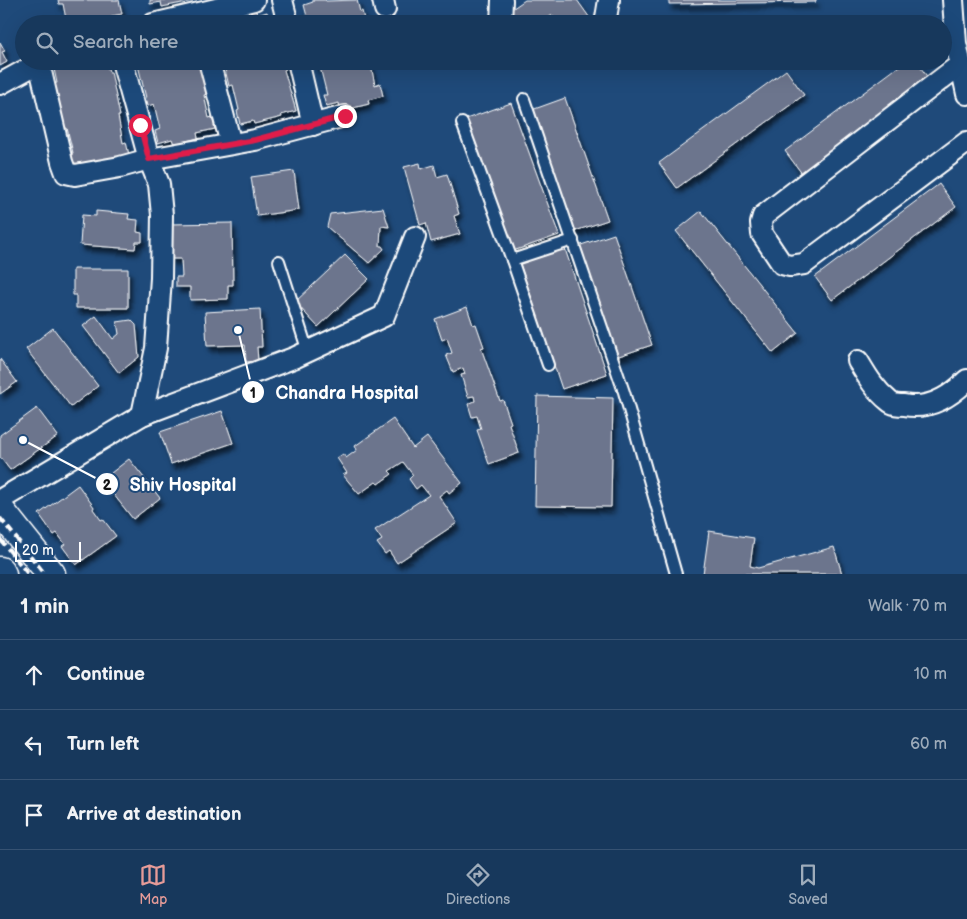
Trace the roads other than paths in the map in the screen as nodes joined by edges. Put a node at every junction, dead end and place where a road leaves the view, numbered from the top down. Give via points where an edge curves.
1 (254, 0) edge
2 (282, 0) edge
3 (502, 0) edge
4 (608, 0) edge
5 (953, 0) edge
6 (207, 15) edge
7 (286, 15) edge
8 (501, 15) edge
9 (606, 15) edge
10 (960, 64) junction
11 (26, 70) edge
12 (43, 70) edge
13 (124, 70) edge
14 (211, 70) edge
15 (300, 70) edge
16 (0, 84) edge
17 (967, 94) edge
18 (524, 99) dead end
19 (345, 116) dead end
20 (462, 123) dead end
21 (313, 125) junction
22 (967, 142) edge
23 (231, 144) junction
24 (149, 159) junction
25 (416, 237) dead end
26 (573, 240) junction
27 (512, 260) junction
28 (279, 261) dead end
29 (308, 352) junction
30 (858, 361) dead end
31 (548, 365) dead end
32 (967, 380) edge
33 (142, 416) junction
34 (0, 500) edge
35 (0, 510) edge
36 (51, 574) edge
37 (676, 574) edge

1 - 6 street
2 - 7 street
3 - 8 street
4 - 9 street
5 - 10 street
10 - 17 street
10 - 22 street via 763,216 762,234 782,264 804,264
11 - 16 street
12 - 24 street via 66,173 75,176
13 - 24 street
14 - 23 street
15 - 21 street
18 - 26 lane
19 - 21 street
20 - 27 lane
21 - 23 street
23 - 24 street
24 - 33 street via 159,184 161,278 156,348
25 - 29 street via 384,316
26 - 27 lane
26 - 37 lane via 624,392
27 - 31 lane
28 - 29 lane
29 - 33 street
30 - 32 street via 874,387 891,403 911,407 936,403 956,392
33 - 34 street
35 - 36 main road

